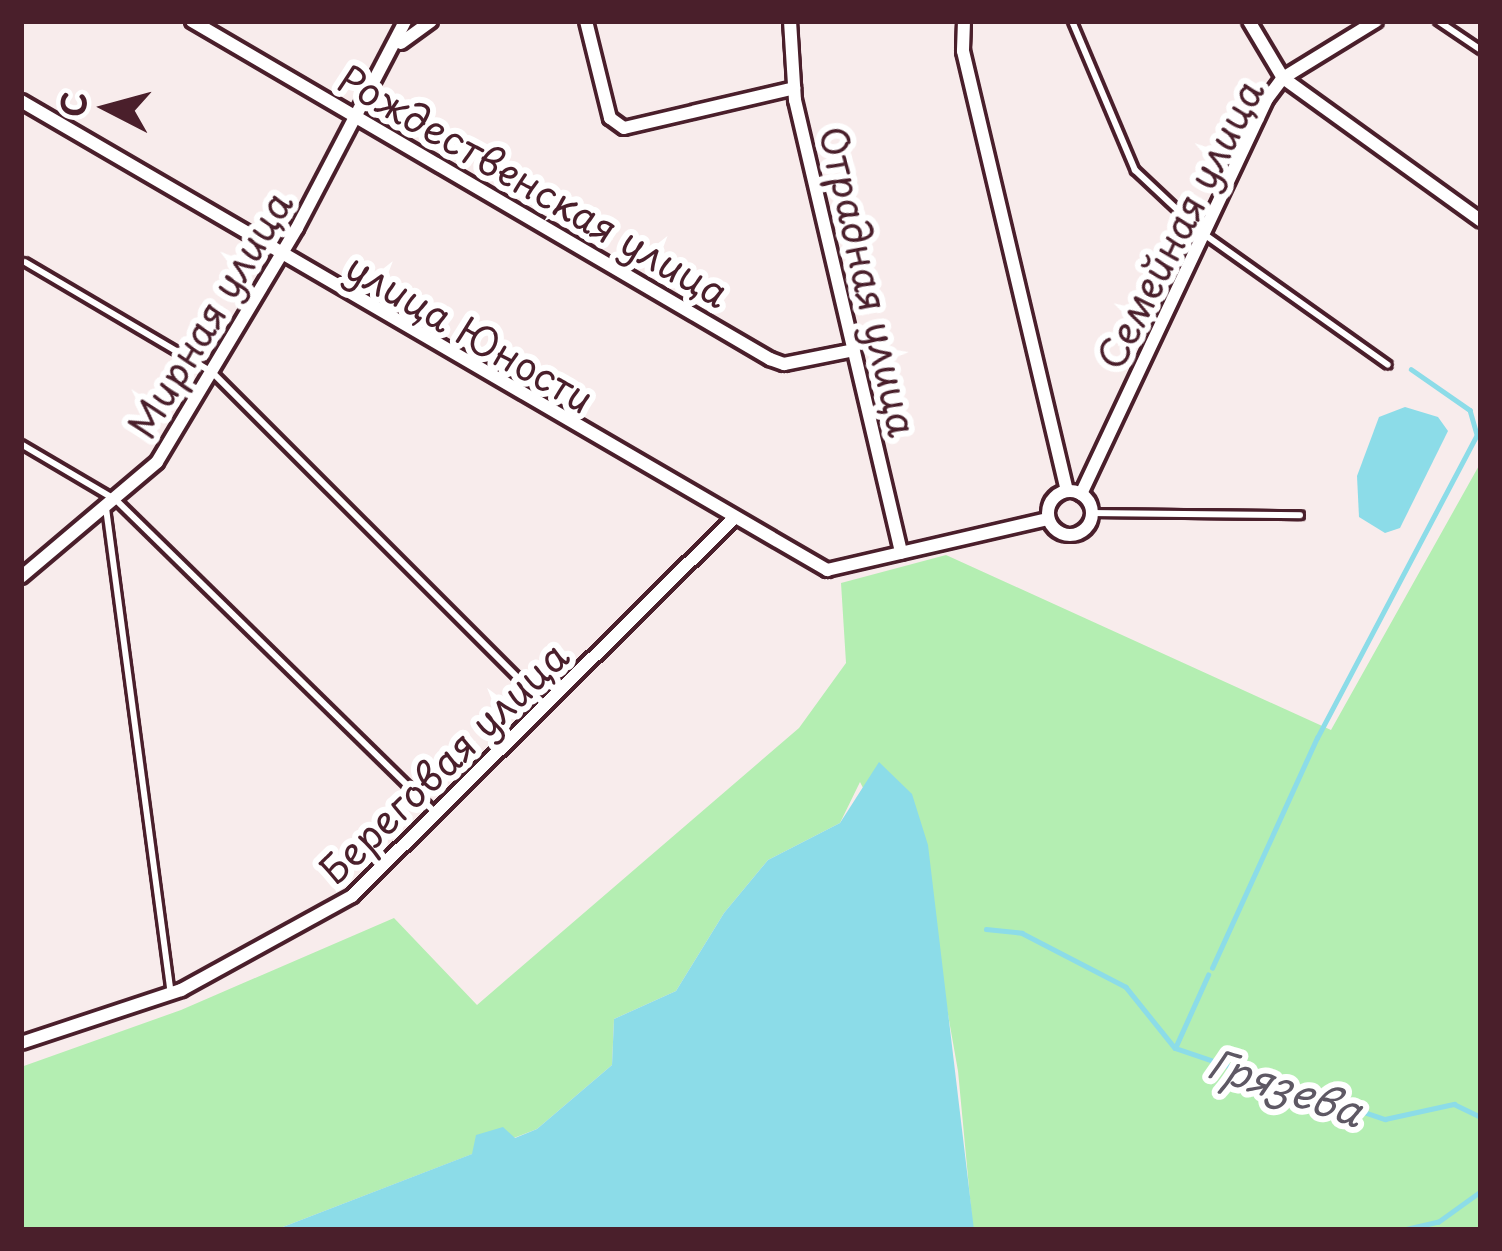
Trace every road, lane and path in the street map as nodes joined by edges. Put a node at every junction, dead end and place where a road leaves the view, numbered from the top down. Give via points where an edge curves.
1 (192, 21) edge
2 (405, 21) edge
3 (431, 21) edge
4 (586, 21) edge
5 (790, 21) edge
6 (982, 21) edge
7 (1072, 21) edge
8 (1249, 21) edge
9 (1376, 21) edge
10 (1438, 21) edge
11 (963, 23) edge
12 (400, 43) junction
13 (1481, 50) edge
14 (1283, 78) junction
15 (794, 88) junction
16 (21, 101) edge
17 (359, 117) junction
18 (1481, 221) edge
19 (1201, 232) junction
20 (280, 257) junction
21 (25, 262) dead end
22 (854, 350) junction
23 (1388, 365) dead end
24 (212, 372) junction
25 (21, 443) edge
26 (1074, 492) junction
27 (111, 504) junction
28 (1092, 513) junction
29 (1300, 515) dead end
30 (734, 518) junction
31 (1048, 519) junction
32 (902, 553) junction
33 (21, 577) edge
34 (546, 706) junction
35 (437, 814) junction
36 (171, 994) junction
37 (21, 1043) edge

1 - 17 street, Рождественская улица
2 - 12 street, Мирная улица
3 - 12 street, Мирная улица
4 - 15 street via 610,118 624,128
5 - 15 street, Отрадная улица
6 - 11 lane
7 - 19 lane via 1135,170
8 - 14 street
9 - 14 street, Семейная улица
10 - 13 lane
11 - 26 street
12 - 17 street, Мирная улица
14 - 18 street
14 - 19 street, Семейная улица
15 - 22 street, Отрадная улица
16 - 20 street, улица Юности
17 - 20 street, Мирная улица
17 - 22 street, Рождественская улица via 770,359 784,364
19 - 23 lane
19 - 26 street, Семейная улица
20 - 24 street, Мирная улица
20 - 30 street, улица Юности
21 - 24 lane
22 - 32 street, Отрадная улица
24 - 27 street, Мирная улица via 157,462
24 - 34 lane
25 - 27 lane
26 - 28 street
26 - 31 street via 1053,498
27 - 33 street, Мирная улица
27 - 35 lane
27 - 36 lane
28 - 29 lane
28 - 31 street via 1076,535 1062,534
30 - 32 street, улица Юности via 827,570
30 - 34 street, Береговая улица
31 - 32 street, улица Юности
34 - 35 street, Береговая улица
35 - 36 street, Береговая улица via 315,922
36 - 37 street, Береговая улица

